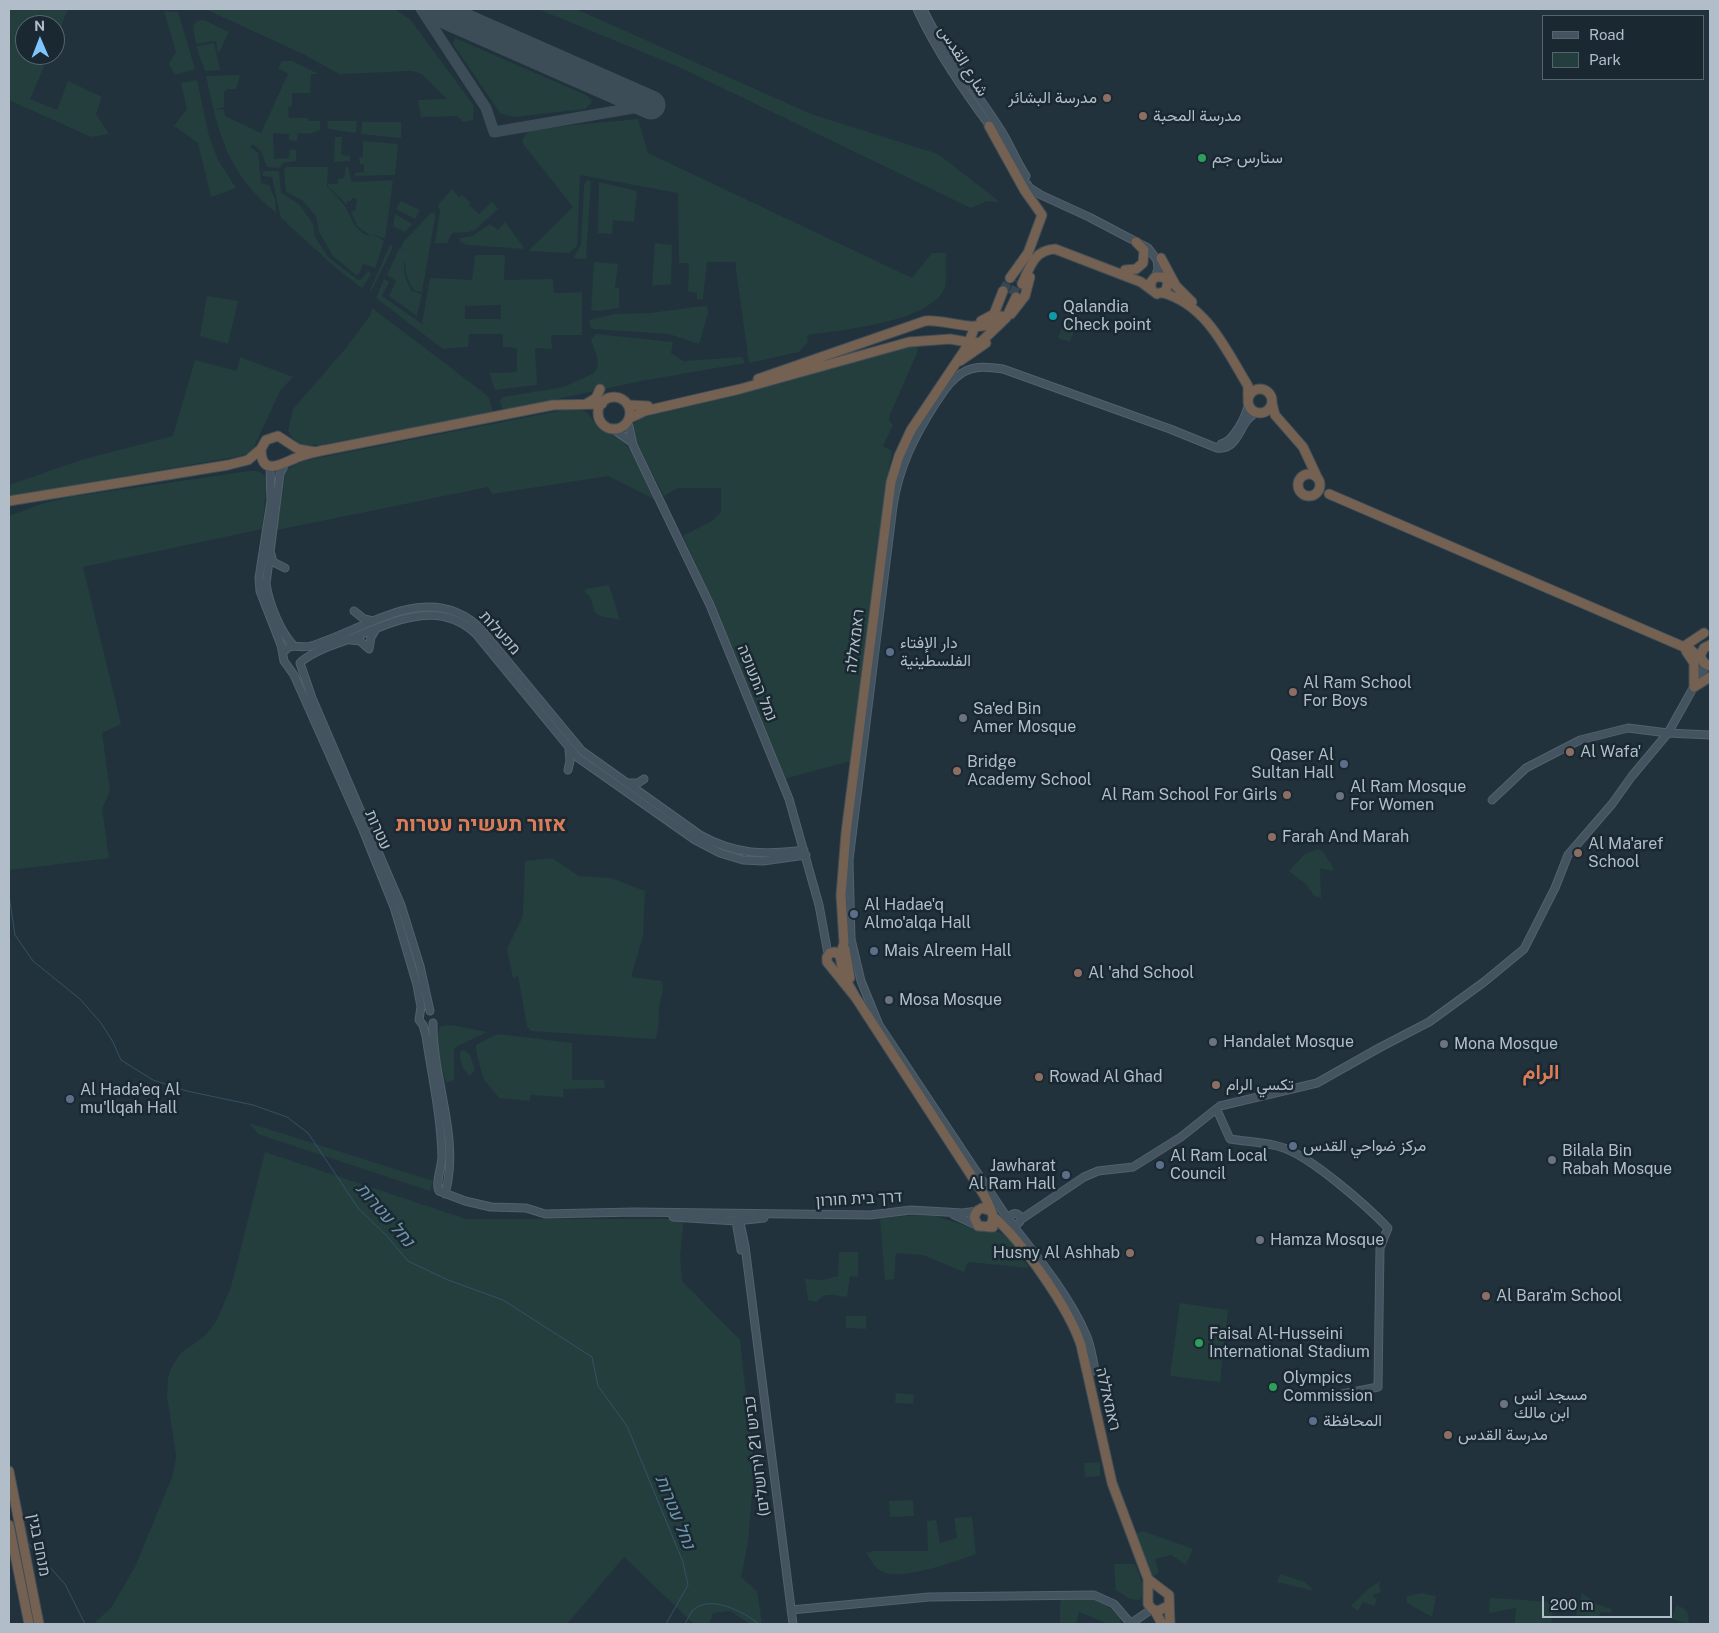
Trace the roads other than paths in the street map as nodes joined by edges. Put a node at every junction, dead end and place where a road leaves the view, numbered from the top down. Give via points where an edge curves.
1 (917, 9) edge
2 (923, 9) edge
3 (989, 126) junction
4 (1136, 242) junction
5 (1055, 249) junction
6 (1162, 258) junction
7 (1125, 270) junction
8 (1154, 277) junction
9 (1016, 281) junction
10 (1167, 281) junction
11 (1151, 288) junction
12 (1163, 293) junction
13 (1012, 296) junction
14 (1196, 305) junction
15 (962, 325) junction
16 (975, 326) junction
17 (950, 339) junction
18 (969, 342) junction
19 (961, 356) junction
20 (953, 368) junction
21 (752, 384) junction
22 (600, 389) dead end
23 (1257, 390) junction
24 (1248, 401) junction
25 (1272, 403) junction
26 (584, 404) junction
27 (602, 404) junction
28 (628, 406) junction
29 (598, 413) junction
30 (1260, 413) junction
31 (629, 420) junction
32 (613, 429) junction
33 (1236, 435) junction
34 (290, 444) junction
35 (633, 445) junction
36 (261, 449) junction
37 (323, 450) junction
38 (287, 462) junction
39 (228, 464) junction
40 (269, 465) junction
41 (1306, 474) junction
42 (1318, 485) junction
43 (50, 494) junction
44 (9, 501) edge
45 (9, 508) edge
46 (270, 551) junction
47 (284, 568) dead end
48 (354, 611) dead end
49 (375, 625) junction
50 (1704, 633) dead end
51 (347, 640) junction
52 (1682, 644) junction
53 (1709, 645) edge
54 (296, 647) junction
55 (283, 652) junction
56 (301, 662) junction
57 (1706, 663) edge
58 (288, 665) junction
59 (1710, 677) edge
60 (1694, 687) junction
61 (1668, 734) junction
62 (1710, 735) edge
63 (569, 749) junction
64 (568, 770) dead end
65 (644, 779) dead end
66 (627, 783) junction
67 (636, 794) junction
68 (1492, 800) dead end
69 (805, 852) junction
70 (843, 934) junction
71 (835, 957) junction
72 (856, 998) junction
73 (430, 1011) junction
74 (420, 1014) junction
75 (433, 1023) junction
76 (423, 1025) junction
77 (1217, 1110) junction
78 (980, 1189) junction
79 (445, 1194) junction
80 (996, 1199) junction
81 (978, 1210) junction
82 (937, 1211) junction
83 (634, 1212) junction
84 (992, 1214) junction
85 (782, 1215) junction
86 (1018, 1217) junction
87 (738, 1218) junction
88 (751, 1219) junction
89 (722, 1220) junction
90 (1011, 1222) junction
91 (978, 1226) junction
92 (988, 1227) junction
93 (741, 1235) junction
94 (1014, 1237) junction
95 (1025, 1240) junction
96 (1095, 1371) dead end
97 (1320, 1395) dead end
98 (9, 1471) edge
99 (9, 1524) edge
100 (1148, 1579) junction
101 (1160, 1589) junction
102 (1147, 1598) junction
103 (1168, 1606) junction
104 (792, 1610) junction
105 (1153, 1610) junction
106 (1143, 1614) junction
107 (29, 1624) edge
108 (39, 1624) edge
109 (793, 1624) edge
110 (1131, 1624) edge
111 (1162, 1624) edge
112 (1170, 1624) edge

1 - 3 street, شارع القدس via 935,45
2 - 6 street, شارع القدس via 1033,185 1150,245
3 - 4 street, شارع القدس via 1035,192
3 - 9 highway via 1025,192 1042,215
4 - 7 highway via 1144,250 1143,263 1136,270
4 - 8 street, شارع القدس via 1156,256 1158,269
5 - 9 highway via 1036,256
5 - 11 highway
5 - 13 highway via 1044,253 1037,262 1025,296
6 - 10 street
6 - 14 highway via 1176,286
7 - 8 highway
7 - 9 highway via 1058,244 1044,246 1032,256
8 - 10 highway
8 - 11 highway
10 - 12 highway
10 - 14 highway
11 - 12 highway via 1157,294
12 - 24 highway via 1186,303 1208,322 1248,386
13 - 15 highway via 986,319
13 - 16 highway via 1000,318
13 - 18 highway via 1006,318 981,342
13 - 20 highway, ראמאללה via 992,338
14 - 23 highway via 1212,321 1248,381
15 - 16 highway
15 - 21 highway via 925,321
16 - 18 highway, ראמאללה
17 - 18 highway
17 - 19 highway via 958,343
17 - 21 highway via 893,345
18 - 19 highway, ראמאללה
19 - 20 highway, ראמאללה
20 - 70 highway, ראמאללה via 907,439 889,493 846,833 841,895
21 - 28 highway via 653,405
21 - 31 highway via 645,411
22 - 26 highway via 596,398
23 - 24 highway
23 - 25 highway via 1268,392
24 - 30 highway
24 - 33 street
25 - 30 highway
25 - 42 highway via 1275,415 1303,447
26 - 27 highway
26 - 29 highway
26 - 37 highway via 546,406
27 - 28 highway via 608,398 616,397
27 - 29 highway
28 - 31 highway
29 - 32 highway via 603,424
30 - 33 street via 1249,417
30 - 41 highway via 1269,414 1297,444 1306,462
31 - 32 highway via 622,428
31 - 35 street, נמל התעופה
32 - 35 street, נמל התעופה
33 - 80 street via 1224,449 1217,448 1003,369 977,367 961,374 946,388 912,442 896,484 849,860 852,939 861,981 879,1025
34 - 36 highway via 283,437 274,436 266,440
34 - 37 highway via 302,451
34 - 38 highway via 292,452
35 - 69 street, נמל התעופה via 710,605 789,799
36 - 39 highway via 248,460
36 - 40 highway via 262,458
37 - 38 highway
38 - 40 highway via 278,467
38 - 46 street via 280,474
39 - 40 highway
39 - 43 highway
40 - 55 street via 271,501 259,584
41 - 42 highway via 1312,475
41 - 42 highway via 1299,481 1300,491 1308,495
42 - 52 highway via 1330,494
43 - 44 highway
43 - 45 highway
46 - 47 street via 273,562
46 - 54 street via 266,578 268,595 285,635
48 - 49 street
49 - 51 street, מפעלות
49 - 51 street via 369,649 360,641
49 - 54 street, מפעלות via 310,646
49 - 63 street, מפעלות via 425,614 463,624 476,634
49 - 66 street, מפעלות via 400,611 425,607 449,610 467,617 482,629 576,745
50 - 52 highway
51 - 56 street, מפעלות
52 - 53 highway
52 - 57 highway
52 - 60 highway via 1694,663
53 - 57 highway via 1701,653
54 - 55 street via 286,648
54 - 56 street via 303,655
55 - 58 street
56 - 58 street via 296,666
56 - 73 street, עטרות via 312,698 401,905
57 - 60 street
58 - 74 street, עטרות via 382,876 413,968
59 - 60 highway
60 - 61 street
61 - 62 street
61 - 68 street via 1628,728 1580,740 1526,768
61 - 77 street via 1568,855 1524,949 1429,1022 1317,1083 1220,1106
63 - 64 street
63 - 67 street, מפעלות via 583,762
65 - 66 street via 638,783
66 - 67 street, מפעלות
67 - 69 street via 695,840 720,854 754,861
69 - 71 street, נמל התעופה via 826,942
70 - 71 highway, ראמאללה via 842,945
70 - 72 highway
71 - 72 highway, ראמאללה
72 - 78 highway, ראמאללה
73 - 74 street
73 - 75 street via 434,1015
74 - 76 street via 419,1020
75 - 76 street
75 - 79 street via 448,1135
76 - 79 street via 441,1136 442,1168 437,1187
77 - 86 street via 1134,1167 1098,1171 1084,1177
77 - 97 street via 1230,1139 1274,1145 1311,1162 1388,1228 1380,1248 1378,1387 1332,1396
78 - 81 highway via 982,1199
78 - 84 highway, ראמאללה
79 - 83 street, דרך בית חורון via 474,1203 526,1208 545,1214
80 - 86 street
80 - 90 street
81 - 82 street, דרך בית חורון via 963,1213
81 - 84 highway via 985,1208
81 - 91 highway via 974,1217
82 - 85 street, דרך בית חורון
82 - 91 street, דרך בית חורון
83 - 87 street, דרך בית חורון
83 - 89 street, דרך בית חורון
84 - 92 highway via 992,1223
84 - 94 highway, ראמאללה
85 - 87 street, דרך בית חורון
85 - 88 street, דרך בית חורון
86 - 90 street via 1010,1216
86 - 95 street
87 - 88 street, דרך בית חורון
87 - 89 street, דרך בית חורון
87 - 93 street, כביש 21 (ירושלים)
88 - 93 street
89 - 93 street
90 - 95 street
91 - 92 highway
92 - 94 highway via 1004,1230
93 - 104 street, כביש 21 (ירושלים)
94 - 100 highway, ראמאללה via 1064,1310 1078,1337 1112,1483
95 - 96 street via 1084,1331
98 - 108 highway, מנחם בגין
99 - 107 highway, מנחם בגין
100 - 101 highway, ראמאללה
100 - 102 highway, ראמאללה
101 - 102 highway via 1152,1590
101 - 103 highway via 1169,1595
102 - 105 highway
102 - 106 street
103 - 105 highway via 1162,1611
103 - 112 highway
104 - 109 street, כביש 21 (ירושלים)
104 - 110 street via 929,1597 1094,1594 1114,1604
105 - 106 street
105 - 111 highway
106 - 110 street

